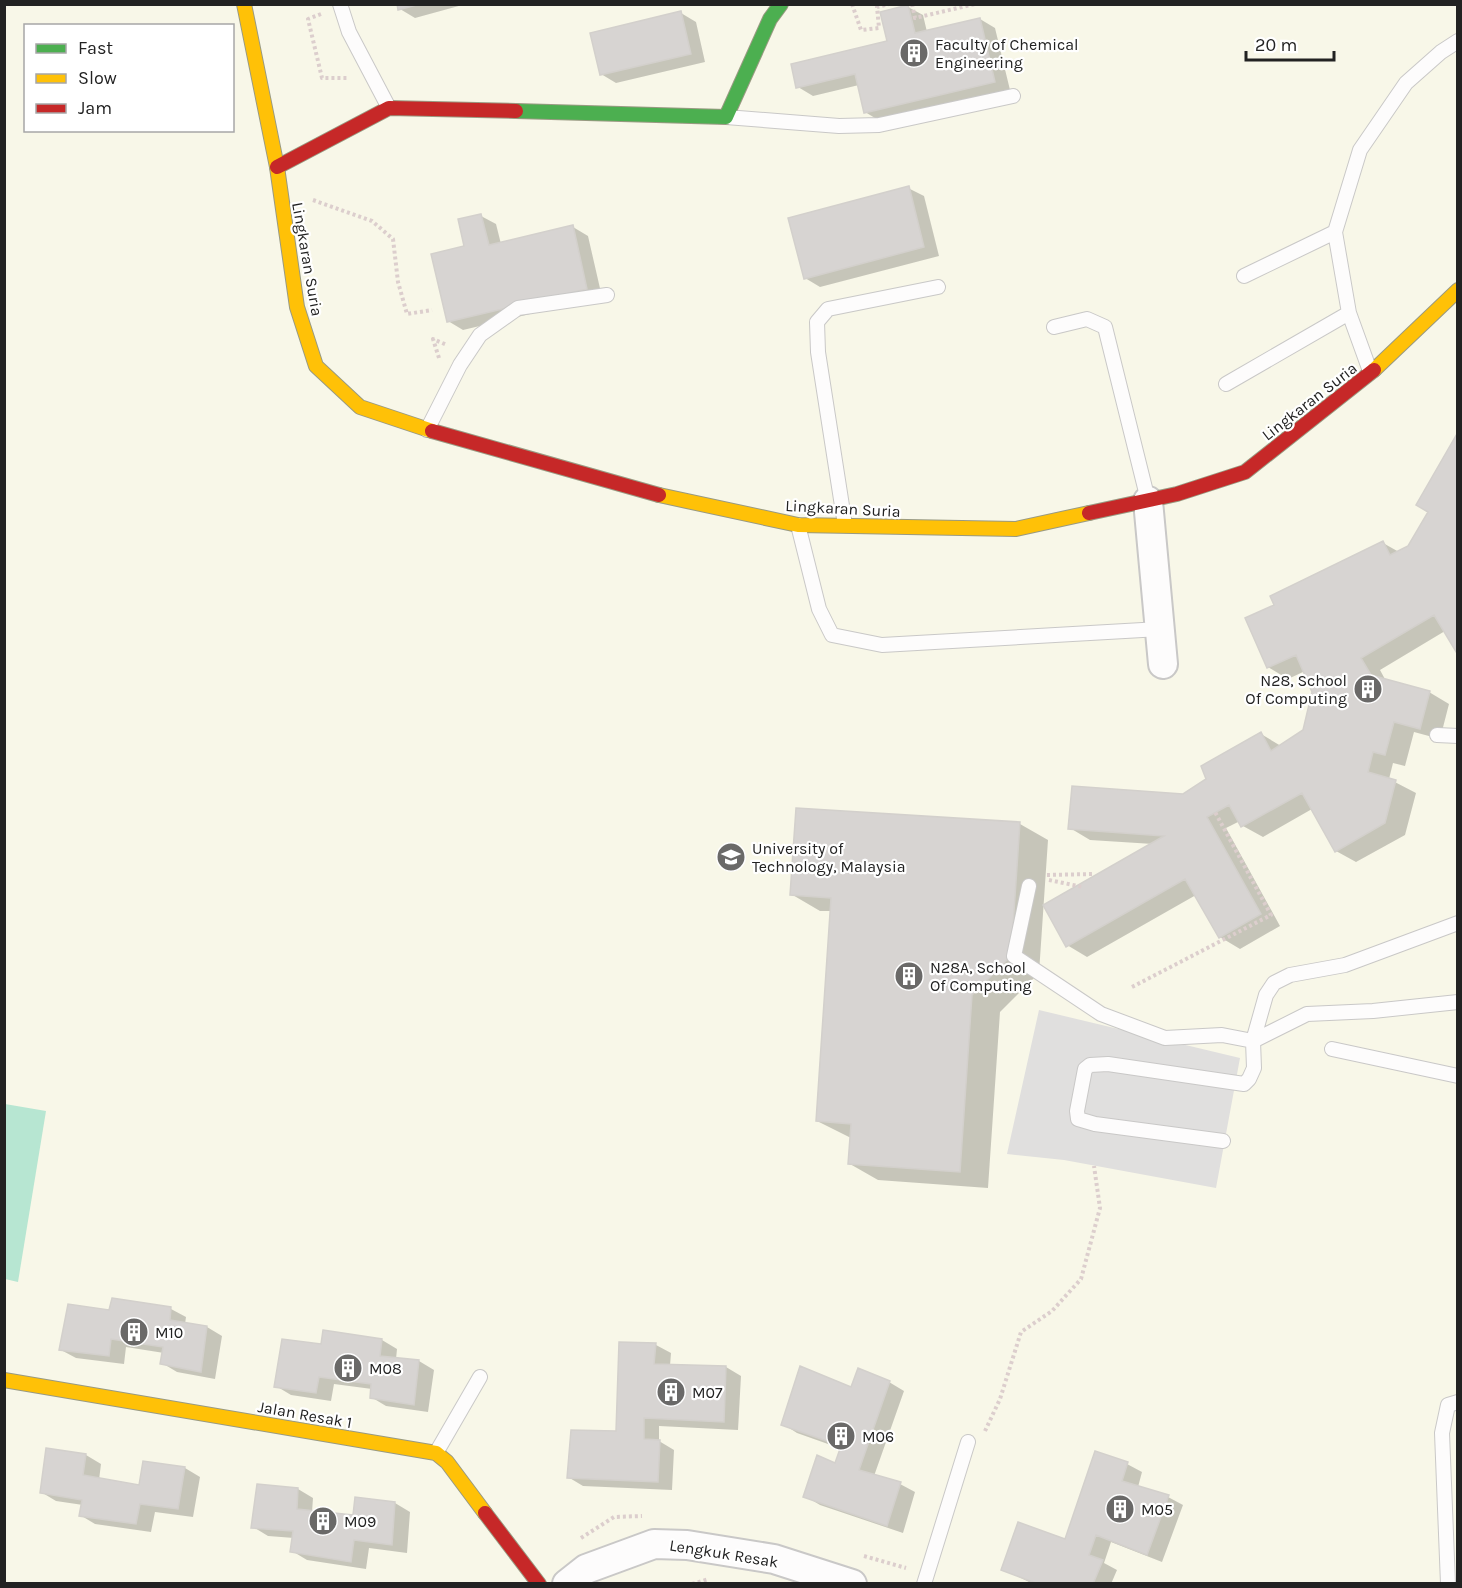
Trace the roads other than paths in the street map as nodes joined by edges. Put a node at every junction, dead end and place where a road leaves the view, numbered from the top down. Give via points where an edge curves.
1 (244, 4) edge
2 (781, 4) edge
3 (341, 5) edge
4 (1458, 40) edge
5 (1013, 96) dead end
6 (389, 108) junction
7 (726, 117) junction
8 (277, 167) junction
9 (1335, 232) junction
10 (1244, 276) dead end
11 (938, 287) dead end
12 (1458, 290) edge
13 (607, 295) dead end
14 (1349, 313) junction
15 (1054, 327) dead end
16 (1371, 373) junction
17 (1226, 384) dead end
18 (427, 430) junction
19 (1148, 501) junction
20 (798, 525) junction
21 (846, 527) junction
22 (1160, 629) junction
23 (1163, 664) dead end
24 (1437, 735) dead end
25 (1458, 736) edge
26 (1029, 886) dead end
27 (1458, 923) edge
28 (1458, 1002) edge
29 (1253, 1041) junction
30 (1332, 1049) dead end
31 (1458, 1076) edge
32 (1223, 1141) dead end
33 (480, 1377) dead end
34 (4, 1380) edge
35 (1458, 1402) edge
36 (968, 1443) road end
37 (436, 1453) junction
38 (539, 1584) edge
39 (567, 1584) edge
40 (852, 1584) edge
41 (924, 1584) edge
42 (1448, 1584) edge

1 - 8 street, Lingkaran Suria
2 - 7 street via 770,19
3 - 6 lane via 349,32
4 - 9 lane via 1406,83 1360,150
5 - 7 lane via 879,125 839,126
6 - 7 street
6 - 8 street
8 - 18 street, Lingkaran Suria via 297,308 316,366 360,407
9 - 10 lane
9 - 14 lane
11 - 21 lane via 828,309 817,322 818,352
12 - 16 street, Lingkaran Suria
13 - 18 lane via 518,308 480,335
14 - 16 lane
14 - 17 lane
15 - 19 lane via 1088,319 1105,327
16 - 19 street, Lingkaran Suria via 1245,472
18 - 20 street, Lingkaran Suria via 669,498
19 - 21 street, Lingkaran Suria via 1016,529
19 - 22 street
20 - 21 street, Lingkaran Suria
20 - 22 lane via 819,609 832,635 882,645
22 - 23 street
24 - 25 lane
26 - 29 lane via 1014,956 1101,1014 1165,1038 1222,1035
27 - 29 lane via 1345,965 1290,975 1275,983 1266,995
28 - 29 lane via 1307,1014
29 - 32 lane via 1254,1068 1244,1084 1108,1064 1084,1069 1078,1119
30 - 31 lane
33 - 37 lane
34 - 37 street, Jalan Resak 1
35 - 42 lane via 1448,1405 1442,1433
36 - 41 lane
37 - 38 street via 447,1462
39 - 40 street, Lengkuk Resak via 586,1569 654,1544 774,1558

